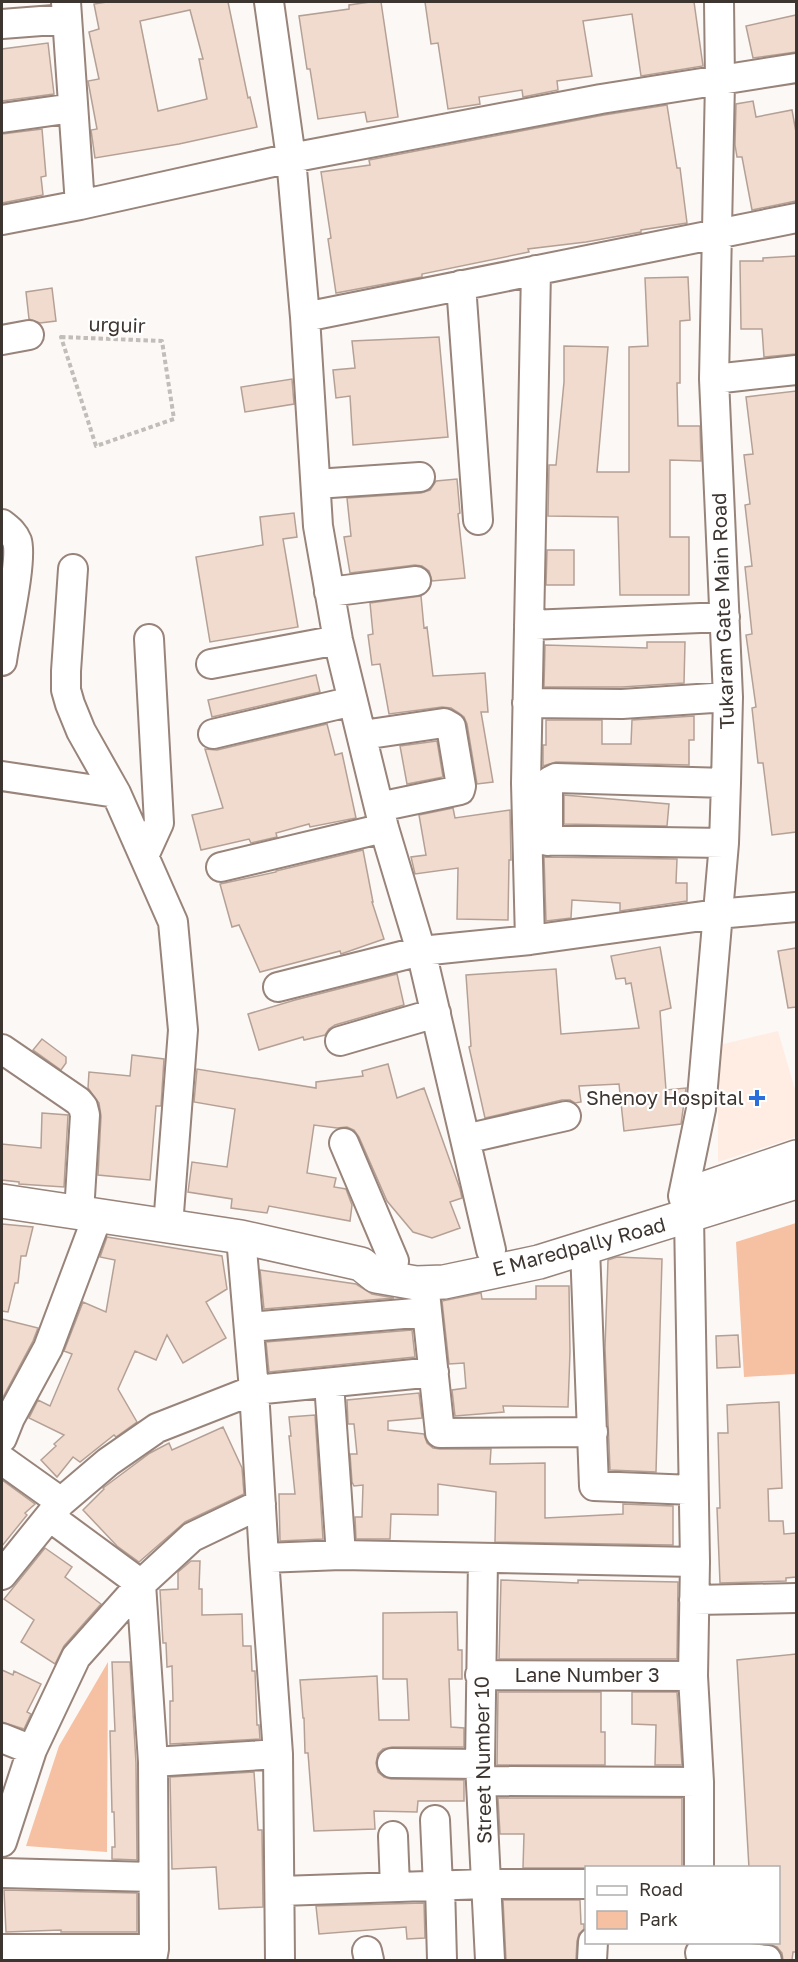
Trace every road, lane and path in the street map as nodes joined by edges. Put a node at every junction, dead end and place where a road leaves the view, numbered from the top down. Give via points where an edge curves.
1 (269, 2) edge
2 (719, 2) edge
3 (66, 10) edge
4 (2, 24) edge
5 (796, 68) edge
6 (720, 81) junction
7 (73, 108) junction
8 (2, 118) edge
9 (291, 158) junction
10 (80, 205) junction
11 (796, 218) edge
12 (2, 220) edge
13 (718, 233) junction
14 (536, 270) junction
15 (461, 285) junction
16 (304, 317) junction
17 (29, 335) dead end
18 (2, 340) edge
19 (796, 370) edge
20 (714, 379) junction
21 (96, 446) joint
22 (420, 477) dead end
23 (316, 484) junction
24 (478, 520) dead end
25 (2, 524) edge
26 (73, 569) dead end
27 (416, 581) dead end
28 (329, 592) junction
29 (725, 617) junction
30 (529, 625) junction
31 (149, 639) dead end
32 (338, 640) junction
33 (2, 661) edge
34 (211, 664) dead end
35 (728, 697) junction
36 (353, 701) junction
37 (527, 703) junction
38 (213, 734) dead end
39 (363, 735) junction
40 (2, 776) edge
41 (726, 783) junction
42 (116, 793) junction
43 (381, 818) junction
44 (538, 840) junction
45 (724, 843) junction
46 (144, 856) junction
47 (221, 867) dead end
48 (796, 907) edge
49 (717, 914) junction
50 (530, 940) junction
51 (421, 951) junction
52 (278, 987) dead end
53 (436, 1013) junction
54 (340, 1041) dead end
55 (2, 1049) edge
56 (566, 1116) dead end
57 (344, 1143) dead end
58 (478, 1148) junction
59 (796, 1157) edge
60 (796, 1182) edge
61 (2, 1201) edge
62 (686, 1206) junction
63 (88, 1214) junction
64 (168, 1226) junction
65 (241, 1237) junction
66 (585, 1248) junction
67 (491, 1250) junction
68 (394, 1261) junction
69 (361, 1264) junction
70 (426, 1298) junction
71 (249, 1327) junction
72 (434, 1372) junction
73 (329, 1383) junction
74 (254, 1390) junction
75 (4, 1424) edge
76 (593, 1432) junction
77 (2, 1460) edge
78 (693, 1490) junction
79 (261, 1504) junction
80 (55, 1510) junction
81 (340, 1555) junction
82 (264, 1558) junction
83 (483, 1558) junction
84 (694, 1562) junction
85 (2, 1575) edge
86 (141, 1584) junction
87 (796, 1598) edge
88 (694, 1600) junction
89 (480, 1675) junction
90 (693, 1676) junction
91 (2, 1738) edge
92 (32, 1750) junction
93 (278, 1754) junction
94 (153, 1762) junction
95 (392, 1763) dead end
96 (481, 1772) junction
97 (699, 1782) junction
98 (435, 1820) dead end
99 (393, 1836) dead end
100 (2, 1842) edge
101 (699, 1866) edge
102 (2, 1873) edge
103 (152, 1877) junction
104 (486, 1884) junction
105 (585, 1884) edge
106 (439, 1886) junction
107 (395, 1887) junction
108 (281, 1891) junction
109 (592, 1944) edge
110 (2, 1949) edge
111 (700, 1952) edge
112 (153, 1954) edge
113 (280, 1960) edge
114 (442, 1960) edge
115 (490, 1960) edge
116 (592, 1960) edge
117 (767, 1960) edge

1 - 9 street
2 - 6 street, Tukaram Gate Main Road
3 - 4 street
3 - 7 street
5 - 6 street
6 - 9 street via 601,99
6 - 13 street, Tukaram Gate Main Road
7 - 8 street
7 - 10 street
9 - 10 street
9 - 16 street
10 - 12 street
11 - 13 street
13 - 14 street
13 - 20 street, Tukaram Gate Main Road
14 - 15 street
14 - 30 street
15 - 16 street
15 - 24 street
16 - 23 street
17 - 18 street
19 - 20 street
20 - 29 street, Tukaram Gate Main Road
21 - 21 path, urguir via 174,419 162,341 61,337
22 - 23 street
23 - 28 street via 318,526
25 - 33 street via 16,538 19,558
26 - 42 street via 66,690 81,731
27 - 28 street
28 - 32 street
29 - 30 street
29 - 35 street, Tukaram Gate Main Road
30 - 37 street
31 - 46 street via 159,823
32 - 34 street
32 - 36 street
35 - 37 street via 622,704
35 - 41 street, Tukaram Gate Main Road
36 - 38 street
36 - 39 street
37 - 44 street via 526,783
39 - 43 street
39 - 43 street via 444,723 451,727 460,790
40 - 42 street
41 - 44 street via 556,778 550,781
41 - 45 street, Tukaram Gate Main Road
42 - 46 street
43 - 47 street
43 - 51 street
44 - 45 street
44 - 50 street
45 - 49 street, Tukaram Gate Main Road
46 - 64 street via 173,922 183,1030
48 - 49 street
49 - 50 street
49 - 62 street, Tukaram Gate Main Road via 701,1109
50 - 51 street
51 - 52 street
51 - 53 street
53 - 54 street
53 - 58 street
55 - 63 street via 83,1107
56 - 58 street
57 - 68 street
58 - 67 street
59 - 62 main road, E Maredpally Road
60 - 62 main road, E Maredpally Road
61 - 63 main road, E Maredpally Road
62 - 66 main road, E Maredpally Road
62 - 67 main road, E Maredpally Road
62 - 78 street, Tukaram Gate Main Road
63 - 64 main road, E Maredpally Road
63 - 75 street via 48,1348
64 - 65 main road, E Maredpally Road
65 - 69 main road, E Maredpally Road
65 - 71 street
66 - 70 main road, E Maredpally Road via 444,1282
66 - 76 street
67 - 68 main road, E Maredpally Road via 442,1263
68 - 69 main road, E Maredpally Road
69 - 70 main road, E Maredpally Road via 376,1276
70 - 71 street
70 - 72 street
71 - 74 street
72 - 73 street
72 - 76 street via 441,1433
73 - 74 street
73 - 81 street
74 - 79 street
74 - 80 street via 157,1428 108,1462
76 - 78 street via 594,1486
77 - 80 street
78 - 84 street, Tukaram Gate Main Road
79 - 82 street
79 - 86 street via 192,1537
80 - 85 street
80 - 86 street
81 - 82 street
81 - 83 street
82 - 93 street
83 - 84 street
83 - 89 street, Street Number 10
84 - 88 street, Tukaram Gate Main Road
86 - 92 street via 76,1657
86 - 94 street
87 - 88 street
88 - 90 street, Tukaram Gate Main Road
89 - 90 street, Lane Number 3
89 - 96 street, Street Number 10
90 - 97 street, Tukaram Gate Main Road
91 - 92 street
92 - 100 street
93 - 94 street
93 - 108 street
94 - 103 street
95 - 96 street
96 - 97 street
96 - 104 street, Street Number 10
97 - 101 street, Tukaram Gate Main Road
98 - 106 street
99 - 107 street
102 - 103 street
103 - 112 street
104 - 105 street
104 - 106 street
104 - 115 street, Street Number 10
106 - 107 street
106 - 114 street
107 - 108 street
108 - 113 street
109 - 116 street
110 - 112 street
111 - 117 street

